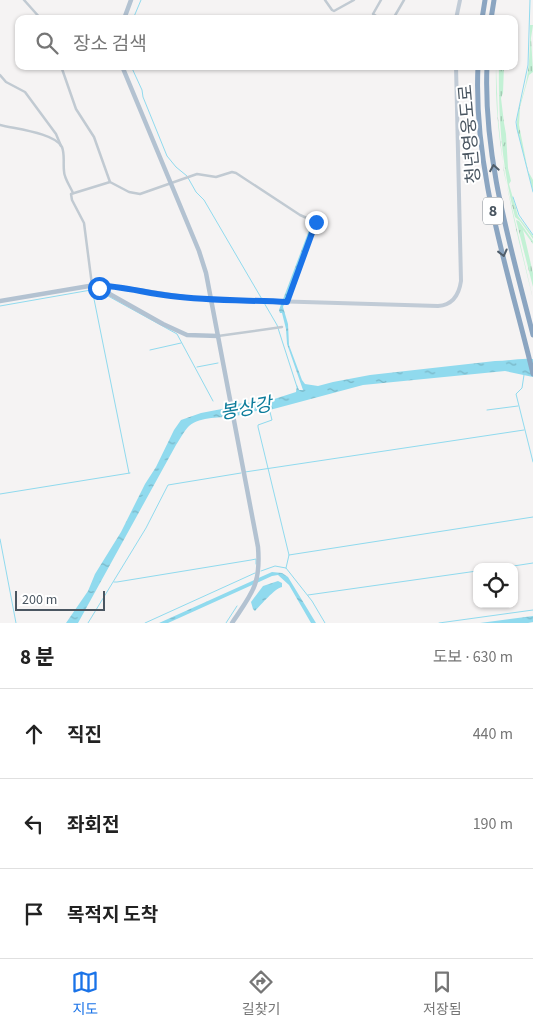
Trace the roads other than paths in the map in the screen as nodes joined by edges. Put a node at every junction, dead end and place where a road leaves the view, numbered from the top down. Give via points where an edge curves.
1 (24, 0) edge
2 (131, 0) edge
3 (326, 0) edge
4 (354, 0) edge
5 (381, 0) edge
6 (404, 0) edge
7 (460, 0) edge
8 (484, 0) edge
9 (494, 0) edge
10 (38, 15) edge
11 (125, 15) edge
12 (375, 15) edge
13 (395, 15) edge
14 (457, 15) edge
15 (482, 15) edge
16 (492, 15) edge
17 (63, 70) edge
18 (124, 70) edge
19 (455, 70) edge
20 (478, 70) edge
21 (487, 70) edge
22 (0, 75) edge
23 (0, 125) edge
24 (60, 146) junction
25 (110, 182) junction
26 (170, 183) junction
27 (73, 193) junction
28 (94, 285) junction
29 (0, 301) edge
30 (286, 302) junction
31 (282, 327) dead end
32 (217, 333) junction
33 (533, 335) edge
34 (533, 374) edge
35 (232, 623) edge

1 - 10 street
2 - 11 main road
3 - 4 street via 334,11
5 - 12 street
6 - 13 street
7 - 14 main road
8 - 15 highway
9 - 16 highway
17 - 25 street via 76,109 94,137
18 - 26 main road
19 - 30 main road via 461,281 455,299 447,305 438,306
20 -> 34 highway, 청년영웅도로 / 8 via 479,123 486,175
33 -> 21 highway, 청년영웅도로 / 8 via 494,173 488,122
22 - 24 street via 6,82 26,92 56,134
23 - 24 street via 53,138
24 - 27 street via 65,175
25 - 26 street via 135,194
25 - 27 street
26 - 30 street via 197,174 216,178 236,173 316,222
26 - 32 main road via 204,266
27 - 28 street via 71,197 86,229
28 - 29 main road
28 - 30 main road via 216,300
28 - 32 main road via 187,334
31 - 32 street
32 - 35 main road via 259,566 255,587

